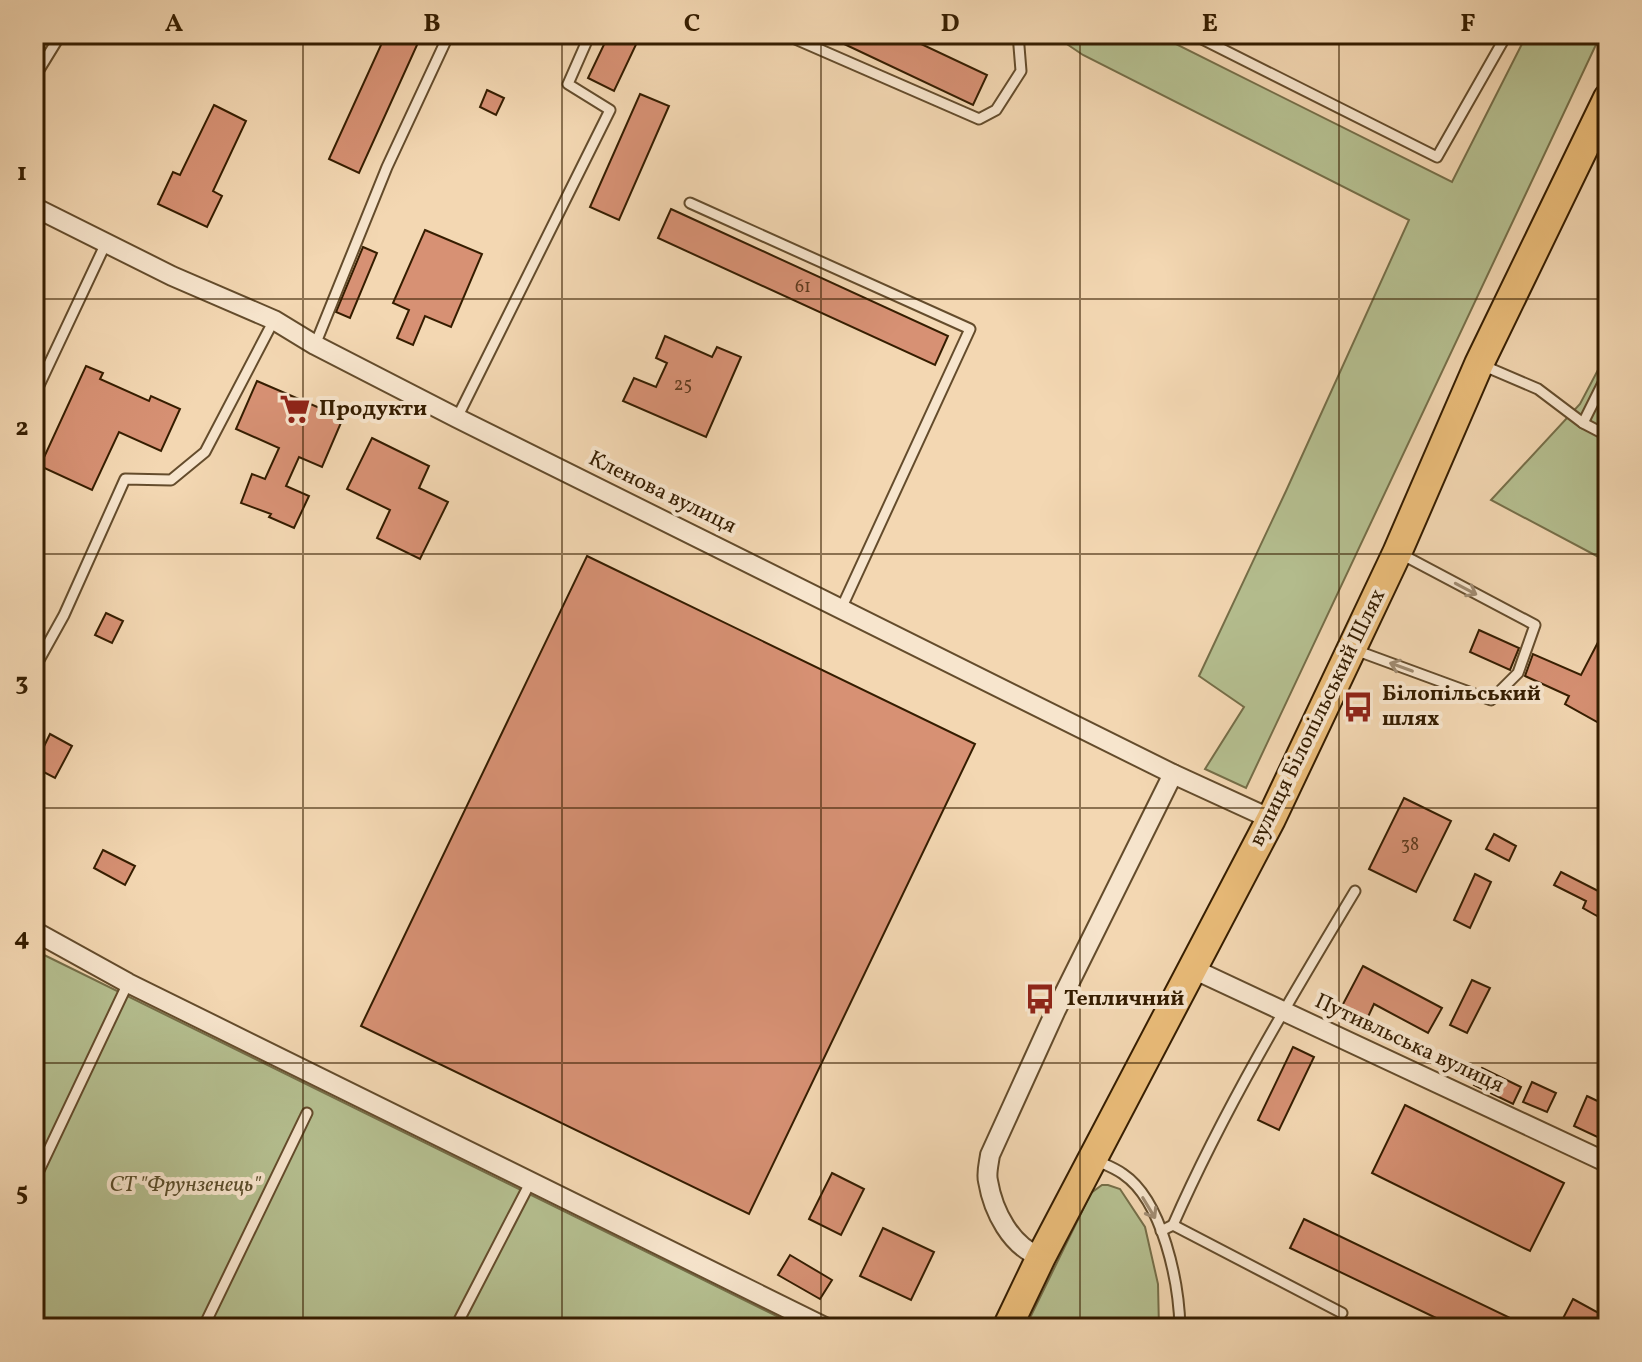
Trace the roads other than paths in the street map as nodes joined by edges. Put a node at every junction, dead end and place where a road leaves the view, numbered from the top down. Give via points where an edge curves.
1 (61, 34) edge
2 (449, 34) edge
3 (590, 34) edge
4 (784, 34) edge
5 (1018, 34) edge
6 (1192, 34) edge
7 (1507, 34) edge
8 (34, 78) edge
9 (1608, 98) edge
10 (690, 203) dead end
11 (34, 207) edge
12 (106, 243) junction
13 (274, 320) junction
14 (315, 345) junction
15 (1479, 364) junction
16 (1608, 373) edge
17 (34, 396) edge
18 (457, 418) junction
19 (1583, 423) junction
20 (1608, 436) edge
21 (1397, 553) junction
22 (841, 609) junction
23 (1352, 648) junction
24 (34, 669) edge
25 (1173, 774) junction
26 (1271, 819) junction
27 (1355, 891) dead end
28 (34, 931) edge
29 (1191, 968) junction
30 (128, 983) junction
31 (1282, 1012) junction
32 (307, 1113) dead end
33 (1092, 1158) junction
34 (1608, 1163) edge
35 (34, 1181) edge
36 (530, 1183) junction
37 (1173, 1225) junction
38 (1161, 1231) junction
39 (1041, 1257) junction
40 (1342, 1313) dead end
41 (203, 1328) edge
42 (455, 1328) edge
43 (827, 1328) edge
44 (1007, 1328) edge
45 (1180, 1328) edge

1 - 8 lane
2 - 14 lane via 387,167
3 - 18 lane via 568,84 610,110
4 - 5 lane via 979,119 996,110 1021,71
6 - 7 lane via 1437,157
9 - 15 main road, вулиця Білопільський Шлях
10 - 22 lane via 970,329
11 - 12 street, Кленова вулиця
12 - 13 street, Кленова вулиця
12 - 17 lane
13 - 14 street, Кленова вулиця
13 - 24 lane via 205,452 171,480 125,479
14 - 18 street, Кленова вулиця
15 - 19 lane via 1538,389
15 - 21 main road, вулиця Білопільський Шлях
16 - 19 lane
18 - 22 street, Кленова вулиця
19 - 20 lane
21 - 23 main road, вулиця Білопільський Шлях
21 -> 23 lane via 1535,625 1518,673 1491,700
22 - 25 street, Кленова вулиця
23 - 26 main road, вулиця Білопільський Шлях
25 - 26 street, Кленова вулиця
25 - 39 street via 990,1155 987,1178 1009,1234 1028,1253
26 - 29 main road, вулиця Білопільський Шлях
27 - 31 lane
28 - 30 street
29 - 31 street, Путивльська вулиця
29 - 33 main road, вулиця Білопільський Шлях
30 - 35 lane
30 - 36 street
31 - 34 street, Путивльська вулиця
31 - 37 lane
32 - 41 lane
33 -> 38 lane via 1125,1175
33 - 39 main road, вулиця Білопільський Шлях
36 - 42 lane
36 - 43 street
37 - 38 lane
37 - 40 lane
38 - 45 lane via 1173,1266
39 - 44 main road, вулиця Білопільський Шлях

